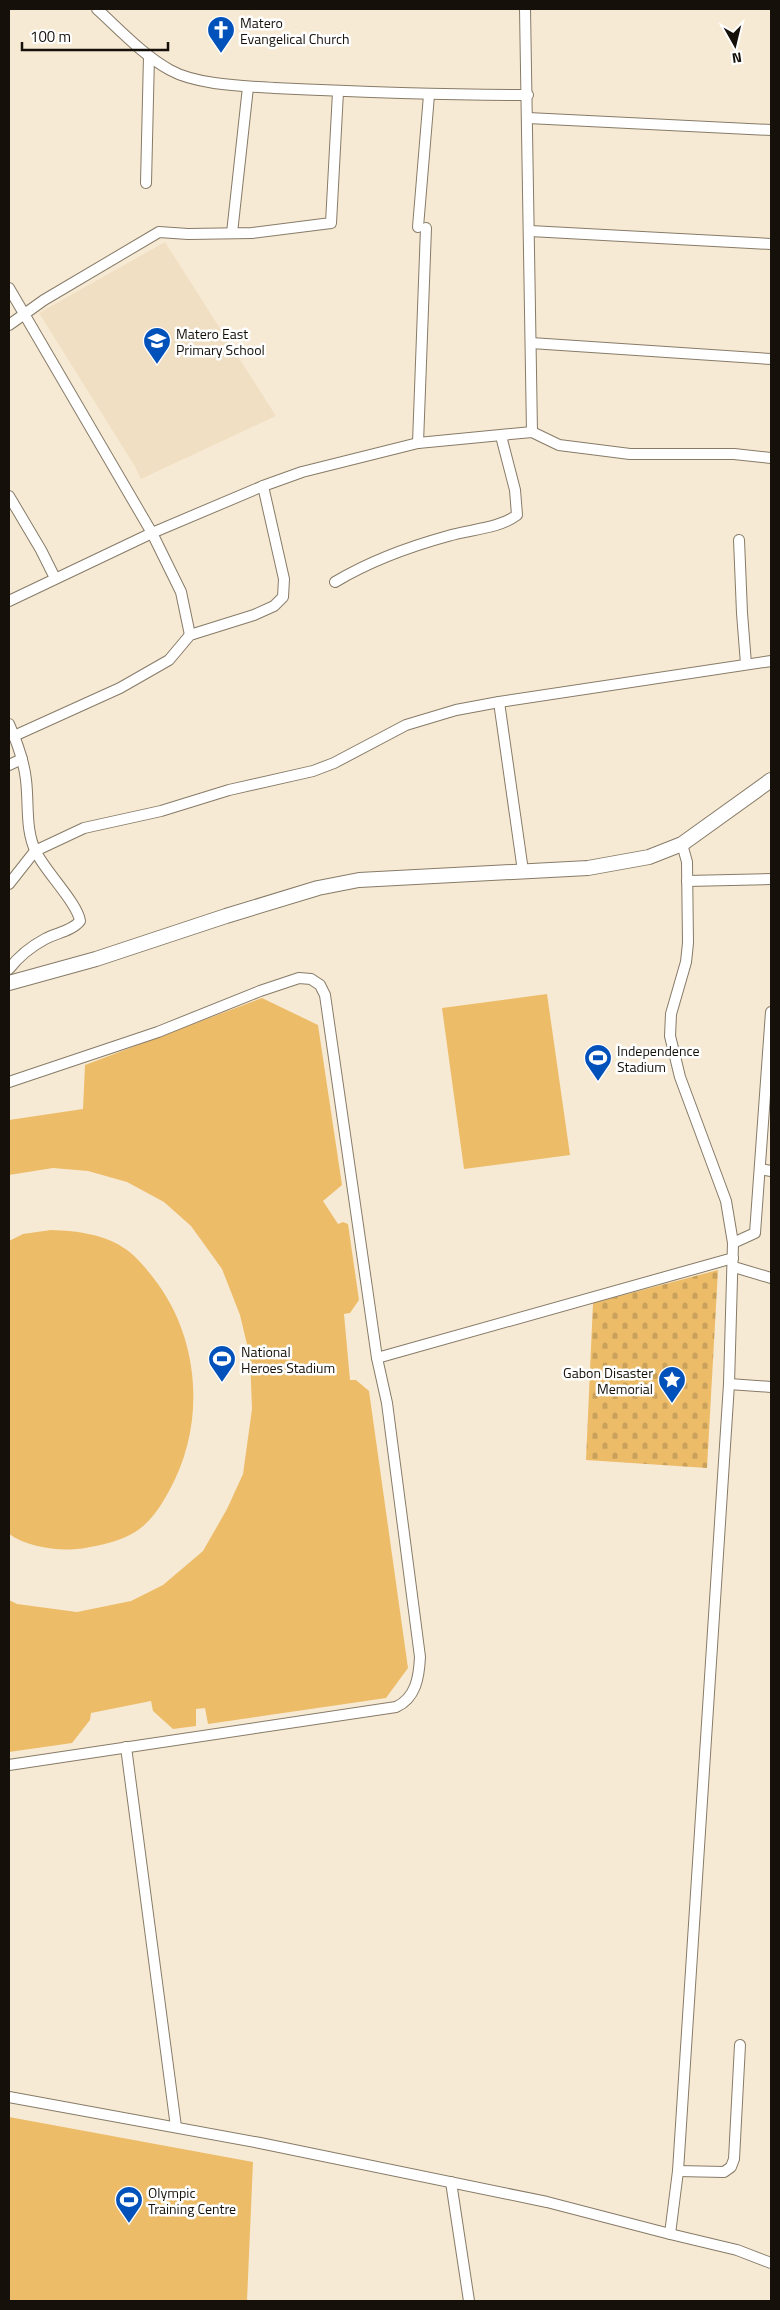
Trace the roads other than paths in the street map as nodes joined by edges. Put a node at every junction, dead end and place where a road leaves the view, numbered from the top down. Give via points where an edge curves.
1 (97, 9) edge
2 (526, 9) edge
3 (149, 56) junction
4 (248, 87) junction
5 (338, 92) junction
6 (429, 95) junction
7 (528, 95) junction
8 (528, 118) junction
9 (771, 130) edge
10 (146, 183) dead end
11 (530, 231) junction
12 (232, 233) junction
13 (771, 244) edge
14 (9, 288) edge
15 (25, 316) junction
16 (9, 325) edge
17 (531, 343) junction
18 (771, 358) edge
19 (532, 432) junction
20 (500, 436) junction
21 (418, 443) junction
22 (771, 458) edge
23 (264, 486) junction
24 (9, 496) edge
25 (152, 533) junction
26 (739, 540) dead end
27 (55, 578) junction
28 (335, 582) dead end
29 (9, 601) edge
30 (190, 635) junction
31 (771, 661) edge
32 (746, 664) junction
33 (499, 702) junction
34 (9, 724) edge
35 (14, 736) junction
36 (22, 759) junction
37 (9, 765) edge
38 (771, 780) edge
39 (682, 844) junction
40 (35, 851) junction
41 (523, 871) junction
42 (771, 879) edge
43 (687, 881) junction
44 (9, 884) edge
45 (9, 969) edge
46 (9, 983) edge
47 (771, 1012) edge
48 (770, 1030) edge
49 (9, 1082) edge
50 (760, 1169) junction
51 (771, 1170) edge
52 (733, 1243) junction
53 (734, 1262) junction
54 (771, 1278) edge
55 (377, 1358) junction
56 (729, 1384) junction
57 (771, 1387) edge
58 (126, 1747) junction
59 (9, 1765) edge
60 (740, 2045) dead end
61 (9, 2097) edge
62 (176, 2127) junction
63 (678, 2171) junction
64 (451, 2182) junction
65 (670, 2234) junction
66 (771, 2263) edge
67 (469, 2301) edge

1 - 3 street
2 - 7 street
3 - 4 street via 171,71 196,79
3 - 10 street
4 - 5 street
4 - 12 street
5 - 6 street
5 - 12 street via 331,223
6 - 7 street
6 - 21 street via 422,227
7 - 8 street
8 - 9 street
8 - 11 street
11 - 13 street
11 - 17 street
12 - 15 street via 159,232 44,300
14 - 15 street
15 - 16 street
15 - 25 street
17 - 18 street
17 - 19 street
19 - 20 street
19 - 22 street via 559,445 630,454 734,454
20 - 21 street
20 - 28 street via 515,490 517,516 507,523 400,551
21 - 23 street via 302,472
23 - 25 street
23 - 30 street via 284,578 283,598 254,615
24 - 27 street
25 - 27 street
25 - 30 street via 181,592
26 - 32 street
27 - 29 street
30 - 35 street via 169,660 120,688
31 - 32 street
32 - 33 street
33 - 40 street via 456,710 406,725 313,771 84,828
33 - 41 street
34 - 35 street
35 - 36 street
36 - 37 street
36 - 40 street via 28,821
38 - 39 street
39 - 41 street via 649,858 588,868
39 - 43 street via 687,862
40 - 44 street
40 - 45 street via 75,908 80,921 33,946
41 - 46 street via 367,880 318,888 96,959
42 - 43 street
43 - 52 street via 686,962 671,1014 670,1036 680,1077 726,1201
47 - 48 street
48 - 50 street
49 - 55 street via 158,1032 299,978 311,979 320,985 325,995
50 - 51 street
50 - 52 street via 755,1233
52 - 53 street
53 - 54 street
53 - 55 street
53 - 56 street
55 - 58 street via 386,1403 420,1657 414,1691 406,1703 372,1712
56 - 57 street
56 - 63 street
58 - 59 street
58 - 62 street
60 - 63 street via 731,2168 724,2172
61 - 62 street
62 - 64 street
63 - 65 street
64 - 65 street via 547,2202
64 - 67 street
65 - 66 street via 737,2250

